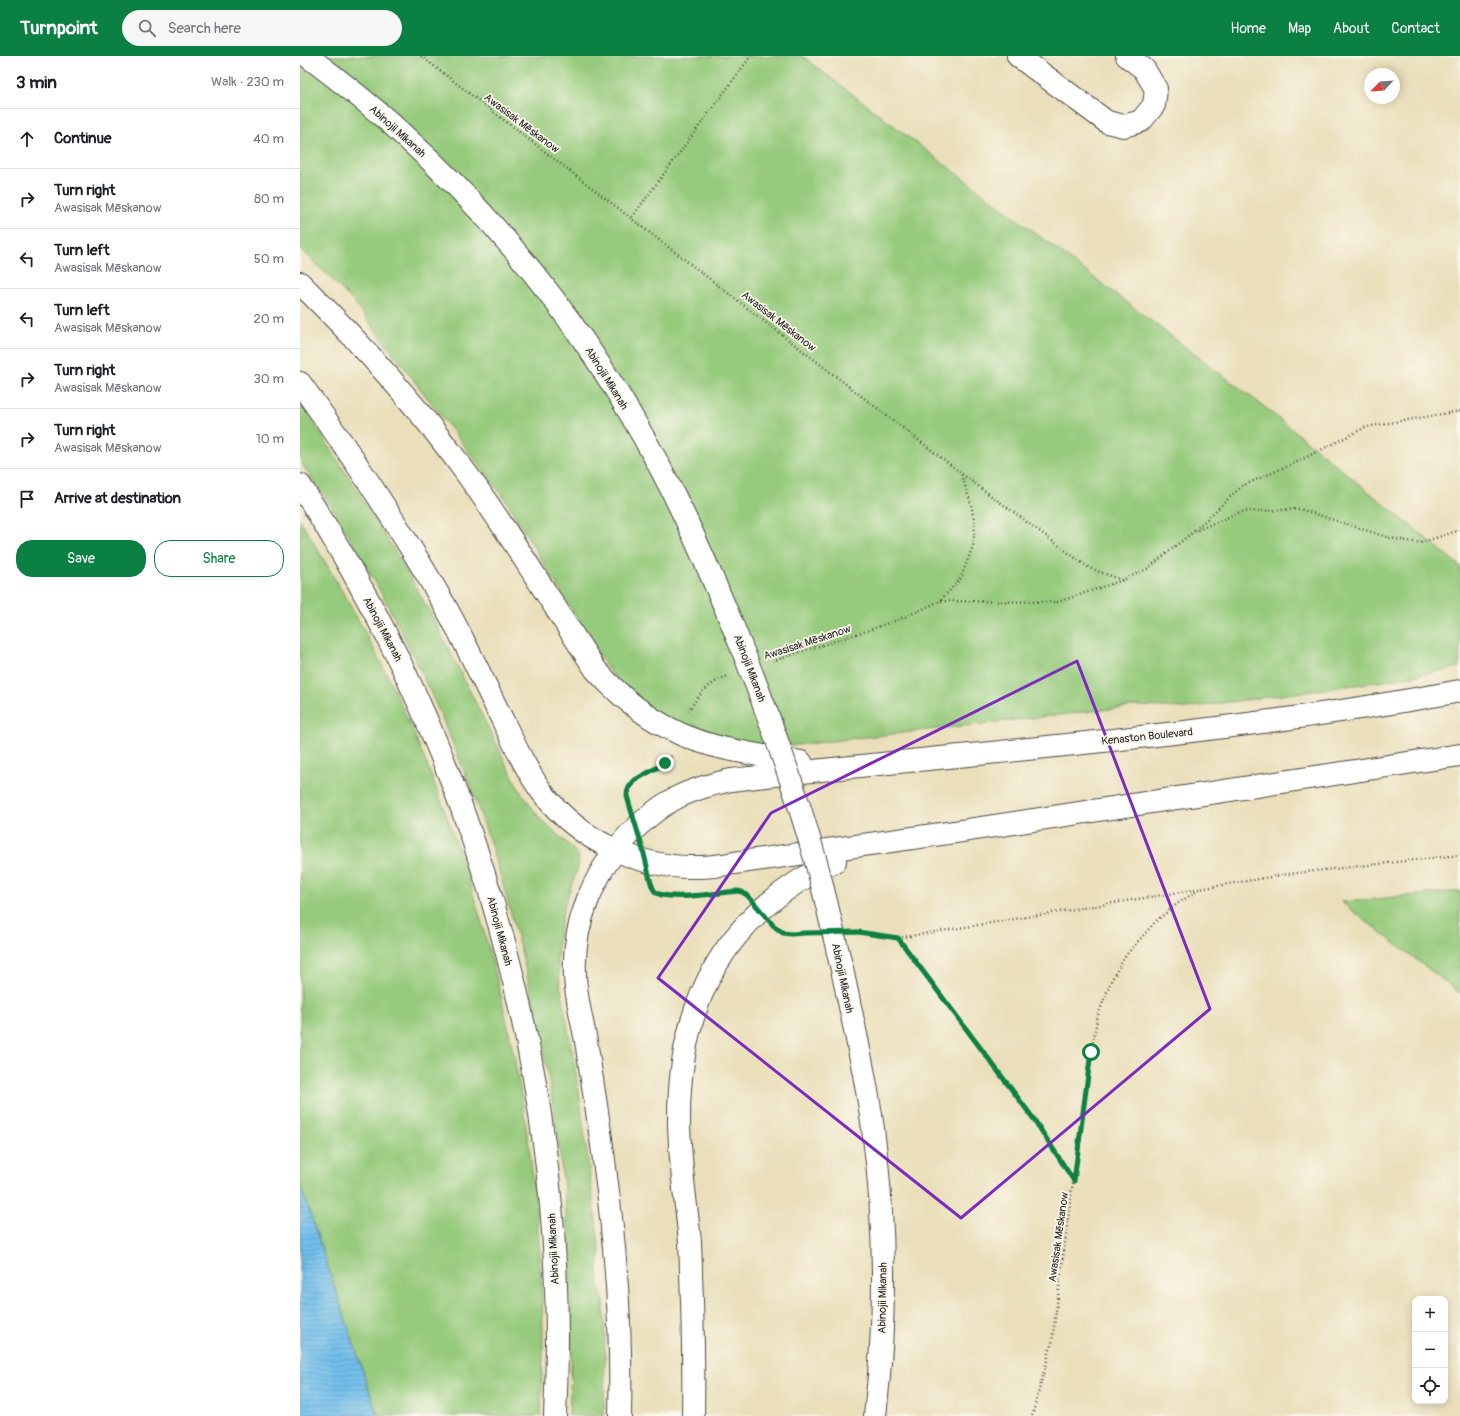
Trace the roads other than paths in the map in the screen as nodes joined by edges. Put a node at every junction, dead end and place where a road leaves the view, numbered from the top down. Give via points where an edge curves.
1 (308, 56) edge
2 (1018, 56) edge
3 (1126, 56) edge
4 (300, 283) edge
5 (300, 382) edge
6 (300, 485) edge
7 (1460, 691) edge
8 (1460, 756) edge
9 (834, 768) junction
10 (872, 844) junction
11 (615, 851) junction
12 (554, 1416) edge
13 (620, 1416) edge
14 (693, 1416) edge
15 (875, 1416) edge

1 - 15 main road, Abinojii Mikanah, bridge via 400,131 446,176 489,221 576,329 644,438 678,502 755,678 816,862 842,969 873,1129 880,1191 883,1256 879,1384
2 - 3 main road via 1107,122 1124,126 1141,121 1154,104 1156,89 1144,69
4 - 9 main road via 387,375 465,471 596,670 614,689 657,722 710,745
5 - 11 main road via 413,551 445,606 531,775 557,810
6 - 12 main road, Abinojii Mikanah via 372,606 405,671 456,790 496,914 514,980 528,1047 548,1181 557,1314
7 - 9 main road, Kenaston Boulevard via 1280,720
8 - 10 main road
9 - 11 main road, Kenaston Boulevard via 731,780 684,793 651,814
10 - 11 main road via 698,867 646,862
10 - 14 main road via 823,867 760,910 720,958 707,982 689,1029 680,1087 679,1118 682,1178 690,1243
11 - 13 main road, Kenaston Boulevard via 595,882 582,913 576,943 575,975 613,1232 619,1300

